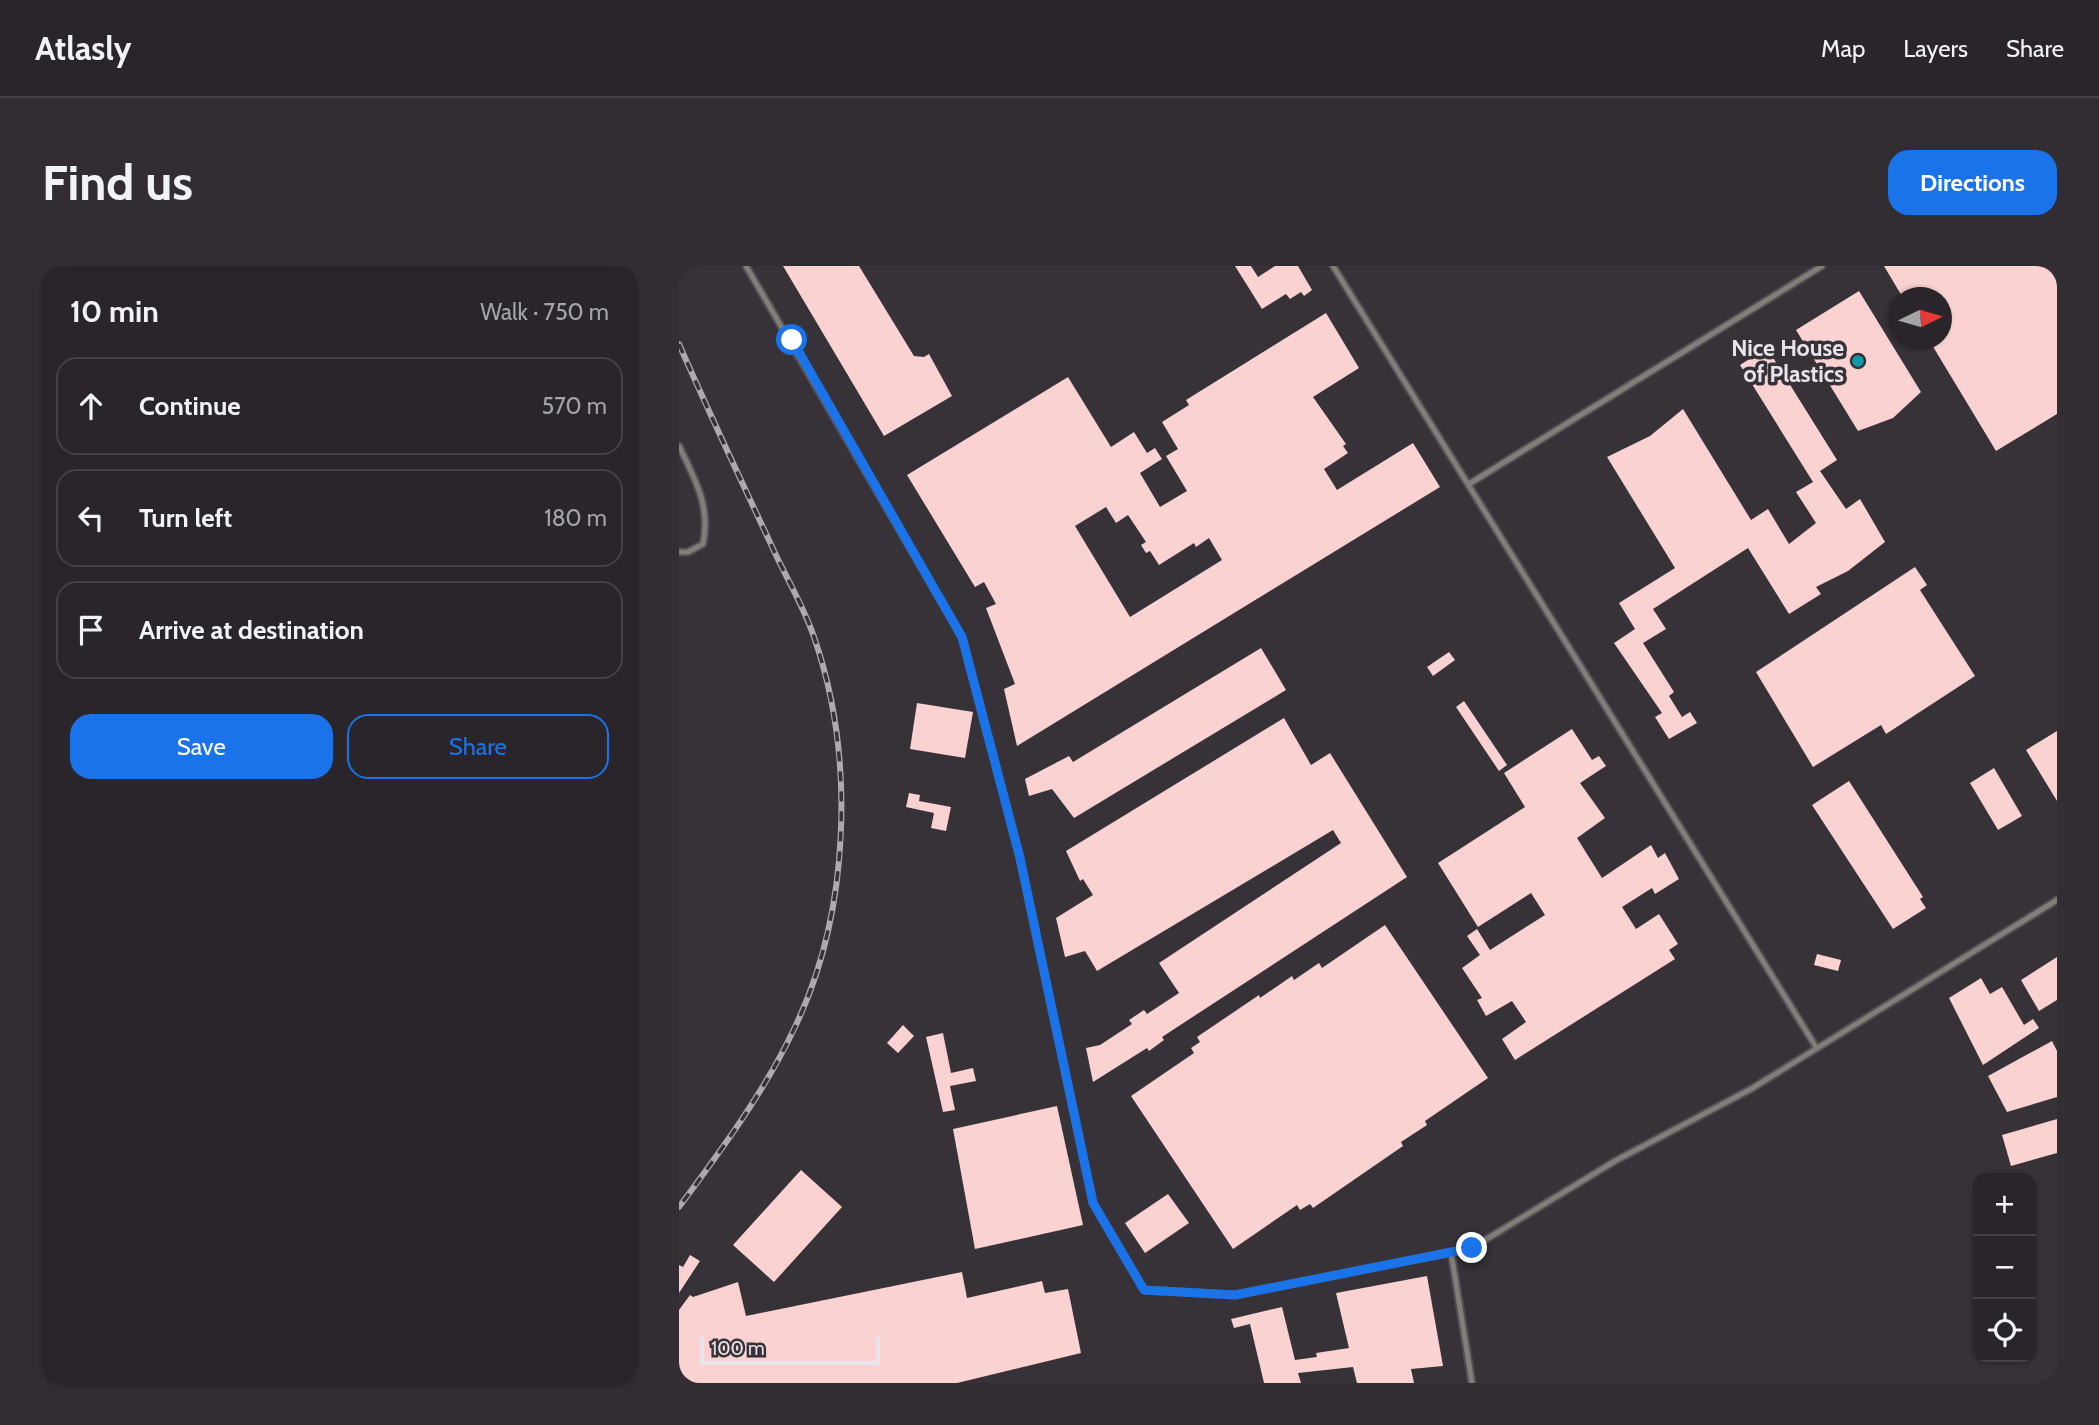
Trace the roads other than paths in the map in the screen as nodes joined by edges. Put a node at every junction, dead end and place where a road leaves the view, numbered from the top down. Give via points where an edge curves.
1 (746, 266) edge
2 (1333, 266) edge
3 (1822, 266) edge
4 (679, 446) edge
5 (1469, 484) junction
6 (679, 552) edge
7 (2057, 900) edge
8 (1816, 1047) junction
9 (1451, 1252) junction
10 (1472, 1383) edge

1 - 9 lane via 962,637 1020,858 1093,1203 1144,1290 1235,1295
2 - 5 lane
3 - 5 lane
4 - 6 lane via 704,499 705,533 703,544
5 - 8 lane
7 - 8 lane
8 - 9 lane via 1472,1248
9 - 10 lane

